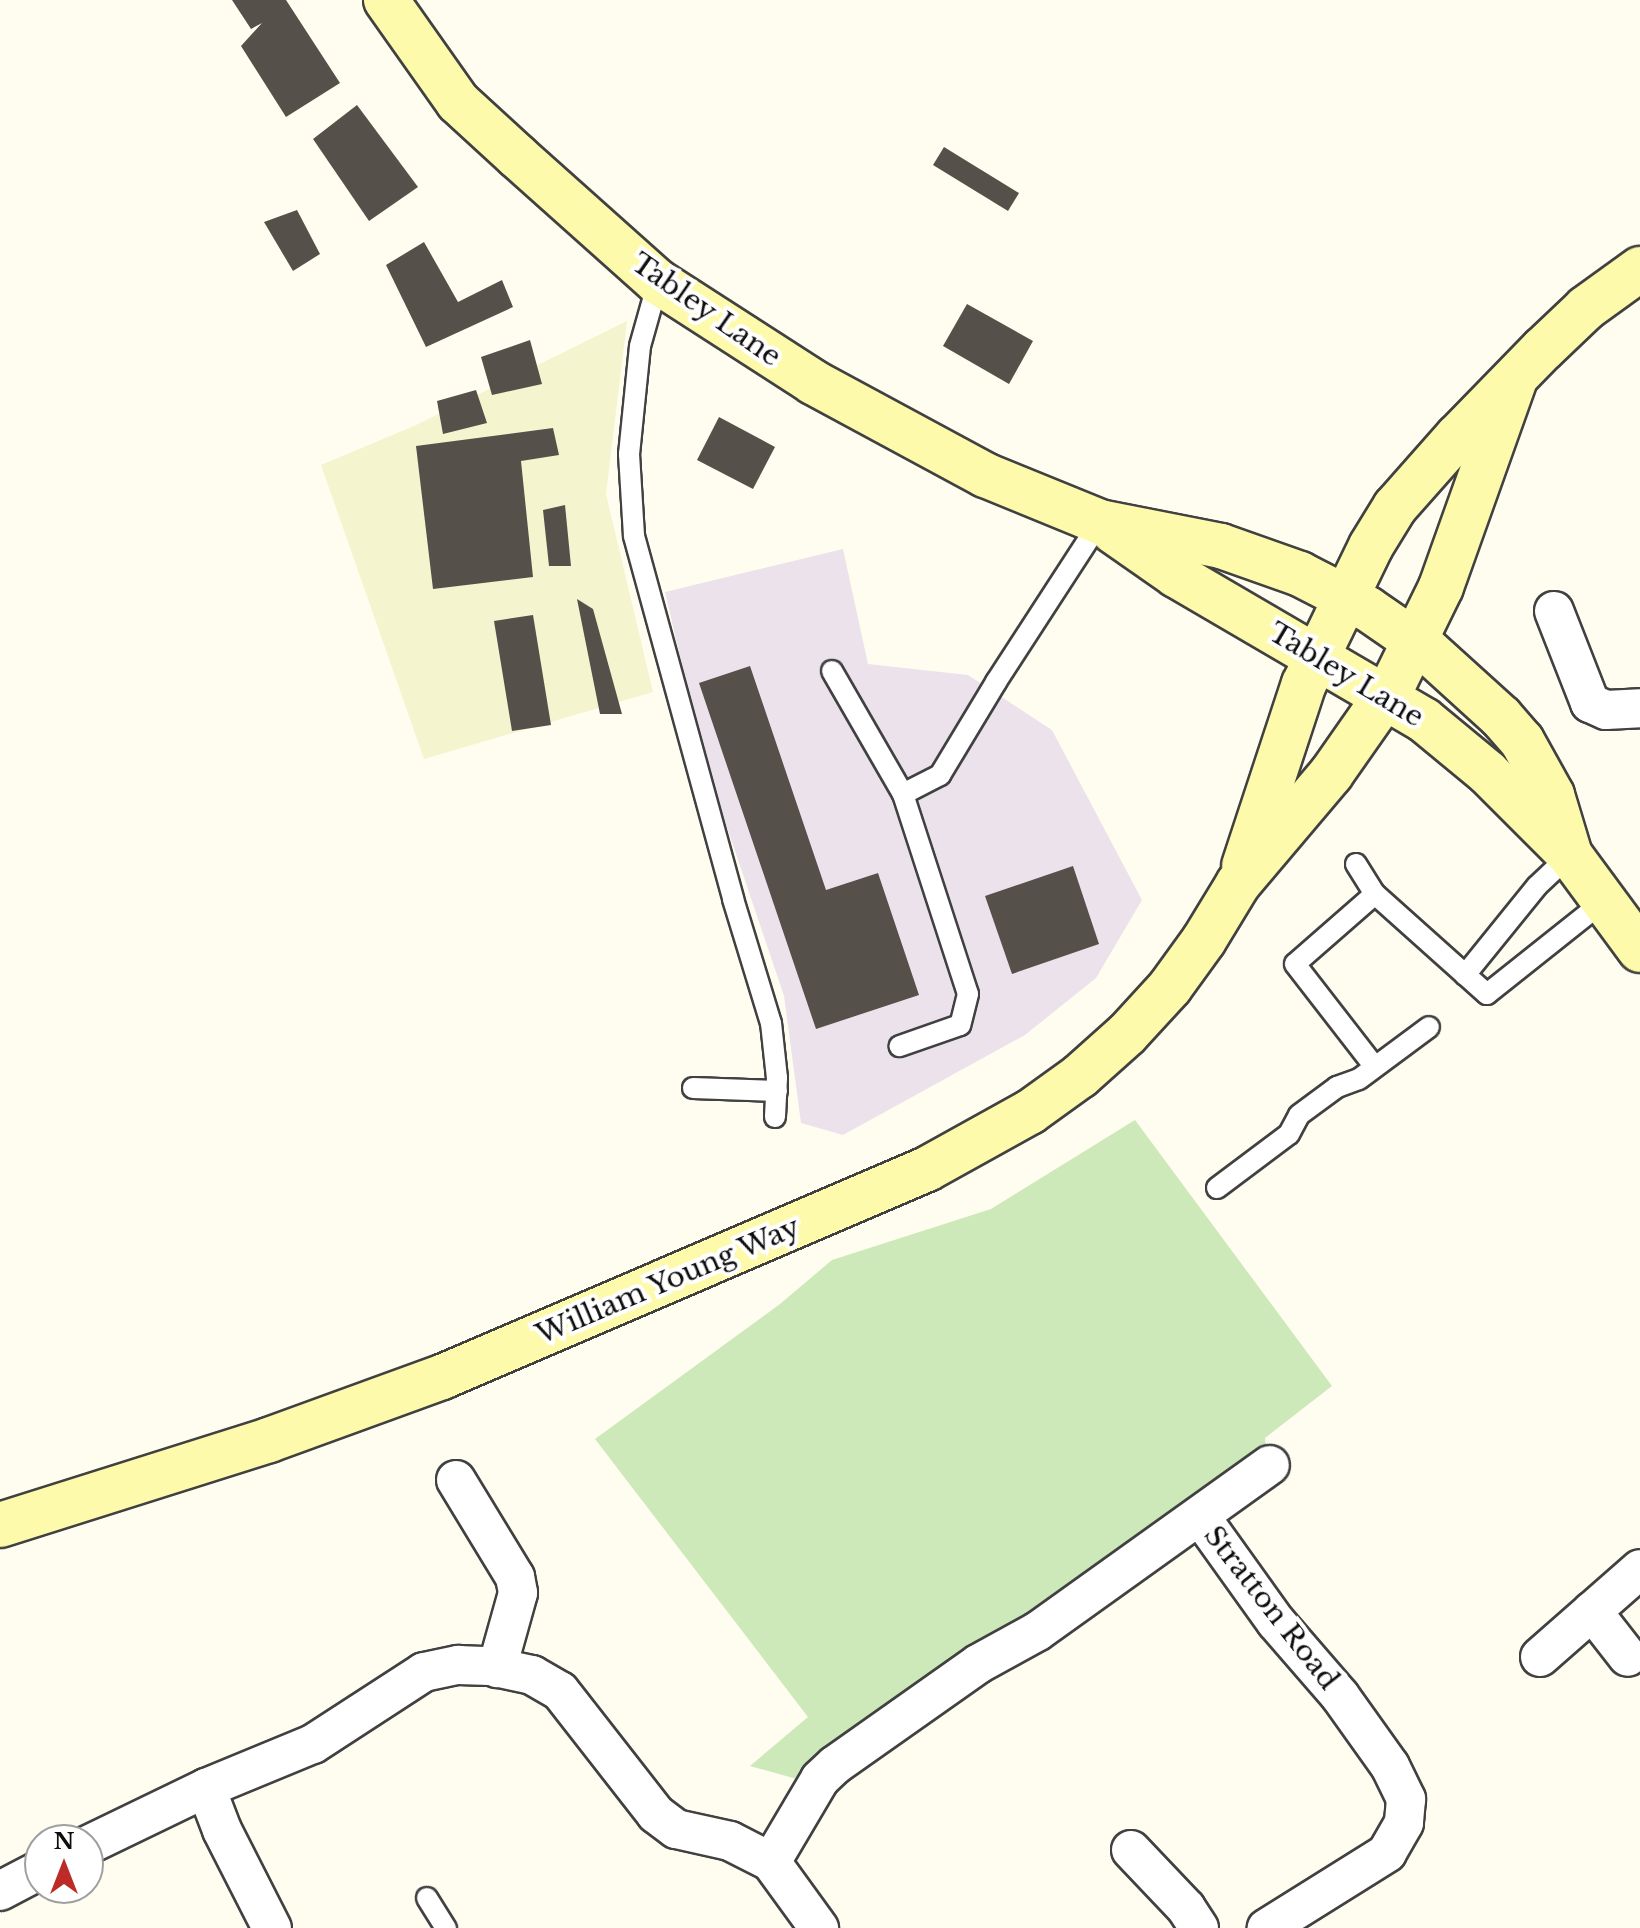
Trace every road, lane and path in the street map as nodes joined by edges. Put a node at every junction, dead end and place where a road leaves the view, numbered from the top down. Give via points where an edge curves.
1 (386, 0) edge
2 (1640, 269) edge
3 (658, 282) junction
4 (1514, 382) junction
5 (1100, 522) junction
6 (1346, 597) junction
7 (1554, 611) dead end
8 (1415, 642) junction
9 (1317, 656) junction
10 (832, 671) dead end
11 (1384, 699) junction
12 (1640, 708) edge
13 (903, 794) junction
14 (1570, 855) junction
15 (1356, 864) dead end
16 (1238, 884) junction
17 (1375, 894) junction
18 (1604, 901) junction
19 (1640, 950) edge
20 (1465, 975) junction
21 (1429, 1027) dead end
22 (900, 1046) dead end
23 (1375, 1067) junction
24 (693, 1088) dead end
25 (777, 1091) junction
26 (775, 1117) dead end
27 (1217, 1188) dead end
28 (1270, 1465) dead end
29 (456, 1480) dead end
30 (1200, 1516) junction
31 (0, 1525) edge
32 (1640, 1569) edge
33 (1592, 1611) junction
34 (1540, 1657) dead end
35 (1628, 1657) dead end
36 (497, 1668) junction
37 (206, 1788) junction
38 (104, 1837) edge
39 (1131, 1850) dead end
40 (771, 1862) junction
41 (24, 1878) edge
42 (0, 1891) edge
43 (427, 1898) dead end
44 (272, 1928) edge
45 (446, 1928) edge
46 (819, 1928) edge
47 (1199, 1928) edge
48 (1267, 1928) edge

1 - 3 main road, Tabley Lane via 458,102
2 - 4 main road, William Young Way via 1586,308
3 - 5 main road, Tabley Lane via 861,409 985,475
3 - 25 lane via 640,346 629,454 634,536 771,1023
4 - 6 main road, William Young Way via 1395,507
4 - 8 main road, William Young Way via 1441,587
5 - 6 main road, Tabley Lane via 1250,554
5 - 9 main road, Tabley Lane via 1176,575
5 - 13 lane via 940,775
6 - 8 main road, Tabley Lane
6 - 9 main road, William Young Way
7 - 12 street via 1590,703 1606,710
8 - 11 main road, William Young Way
8 - 14 main road, Tabley Lane via 1522,741 1552,795
9 - 11 main road, Tabley Lane
9 - 16 main road, William Young Way via 1290,717
10 - 13 lane
11 - 14 main road, Tabley Lane via 1424,720 1487,772
11 - 16 main road, William Young Way via 1331,774
13 - 22 lane via 968,994 960,1025
14 - 18 main road, Tabley Lane
14 - 20 lane via 1537,886
15 - 17 lane
16 - 31 main road, William Young Way via 1188,964 1127,1034 1080,1076 982,1141 442,1377 269,1440
17 - 20 lane
17 - 23 lane via 1295,964
18 - 19 main road, Tabley Lane
18 - 20 lane via 1487,994
21 - 23 lane
23 - 27 lane via 1299,1115 1289,1134
24 - 25 lane
25 - 26 lane
28 - 30 street
29 - 36 street via 515,1577 518,1593
30 - 40 street, Stratton Road via 835,1765 820,1779
30 - 48 street, Stratton Road via 1276,1622 1340,1696 1390,1766 1406,1799 1404,1823 1387,1853
32 - 33 street
33 - 34 street
33 - 35 street
36 - 37 street via 458,1665 424,1672 313,1744
36 - 40 street via 532,1675 560,1691 656,1814 676,1829 730,1841
37 - 38 street
37 - 44 street
39 - 47 street
40 - 46 street
41 - 42 street
43 - 45 lane

